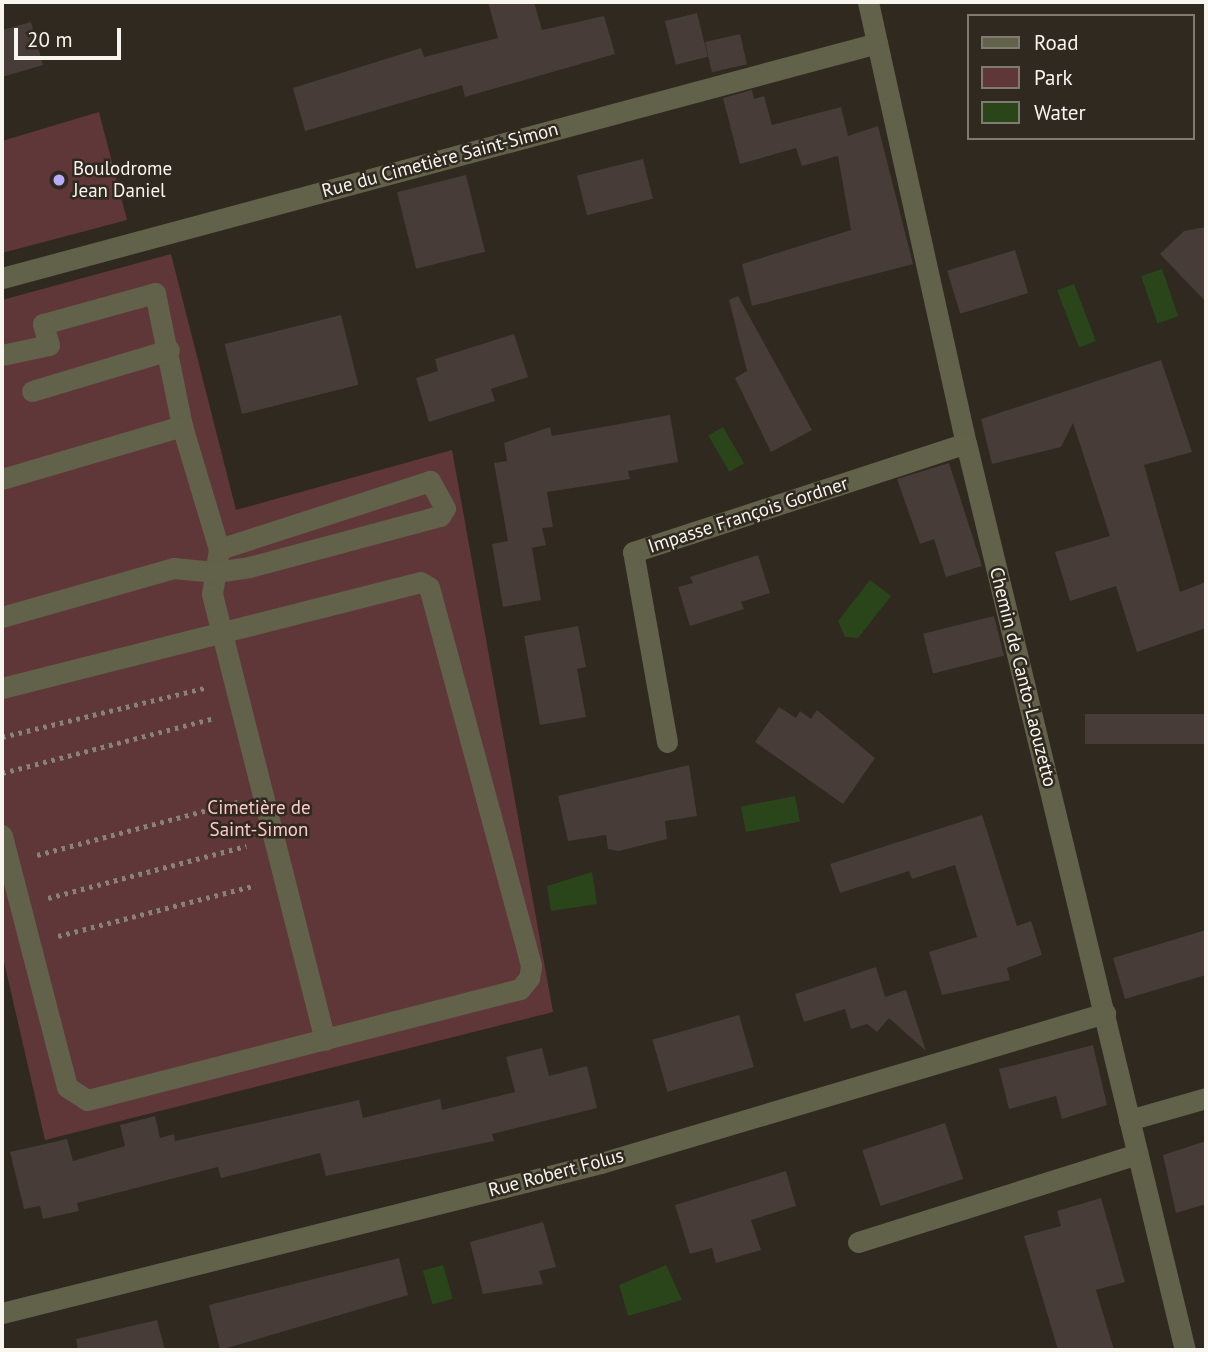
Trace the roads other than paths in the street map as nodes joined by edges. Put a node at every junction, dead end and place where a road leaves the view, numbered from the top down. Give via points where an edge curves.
1 (868, 2) edge
2 (877, 43) junction
3 (2, 278) edge
4 (49, 345) junction
5 (169, 350) junction
6 (2, 355) edge
7 (59, 383) junction
8 (32, 391) dead end
9 (182, 426) junction
10 (966, 443) junction
11 (2, 479) edge
12 (219, 549) junction
13 (215, 572) junction
14 (2, 617) edge
15 (222, 630) junction
16 (2, 688) edge
17 (667, 742) dead end
18 (2, 835) edge
19 (1105, 1013) junction
20 (325, 1040) junction
21 (1206, 1098) edge
22 (1129, 1120) junction
23 (1137, 1154) junction
24 (858, 1242) dead end
25 (2, 1313) edge
26 (1185, 1350) edge

1 - 2 street, Chemin de Canto-Laouzetto
2 - 3 street, Rue du Cimetière Saint-Simon
2 - 10 street, Chemin de Canto-Laouzetto
4 - 5 street via 43,324 155,293
4 - 6 street
4 - 7 street
5 - 7 street
5 - 9 street
7 - 8 street
9 - 11 street
9 - 12 street
10 - 17 street, Impasse François Gordner via 633,552
10 - 19 street, Chemin de Canto-Laouzetto
12 - 13 street
12 - 13 street via 430,481 444,508 440,516
13 - 14 street via 174,568
13 - 15 street via 212,594
15 - 16 street
15 - 20 street
15 - 20 street via 420,582 429,587 531,966 520,989
18 - 20 street via 67,1087 75,1096 87,1100
19 - 22 street, Chemin de Canto-Laouzetto
19 - 25 street, Rue Robert Folus via 601,1163
21 - 22 street
22 - 23 street, Chemin de Canto-Laouzetto
23 - 24 street
23 - 26 street, Chemin de Canto-Laouzetto

